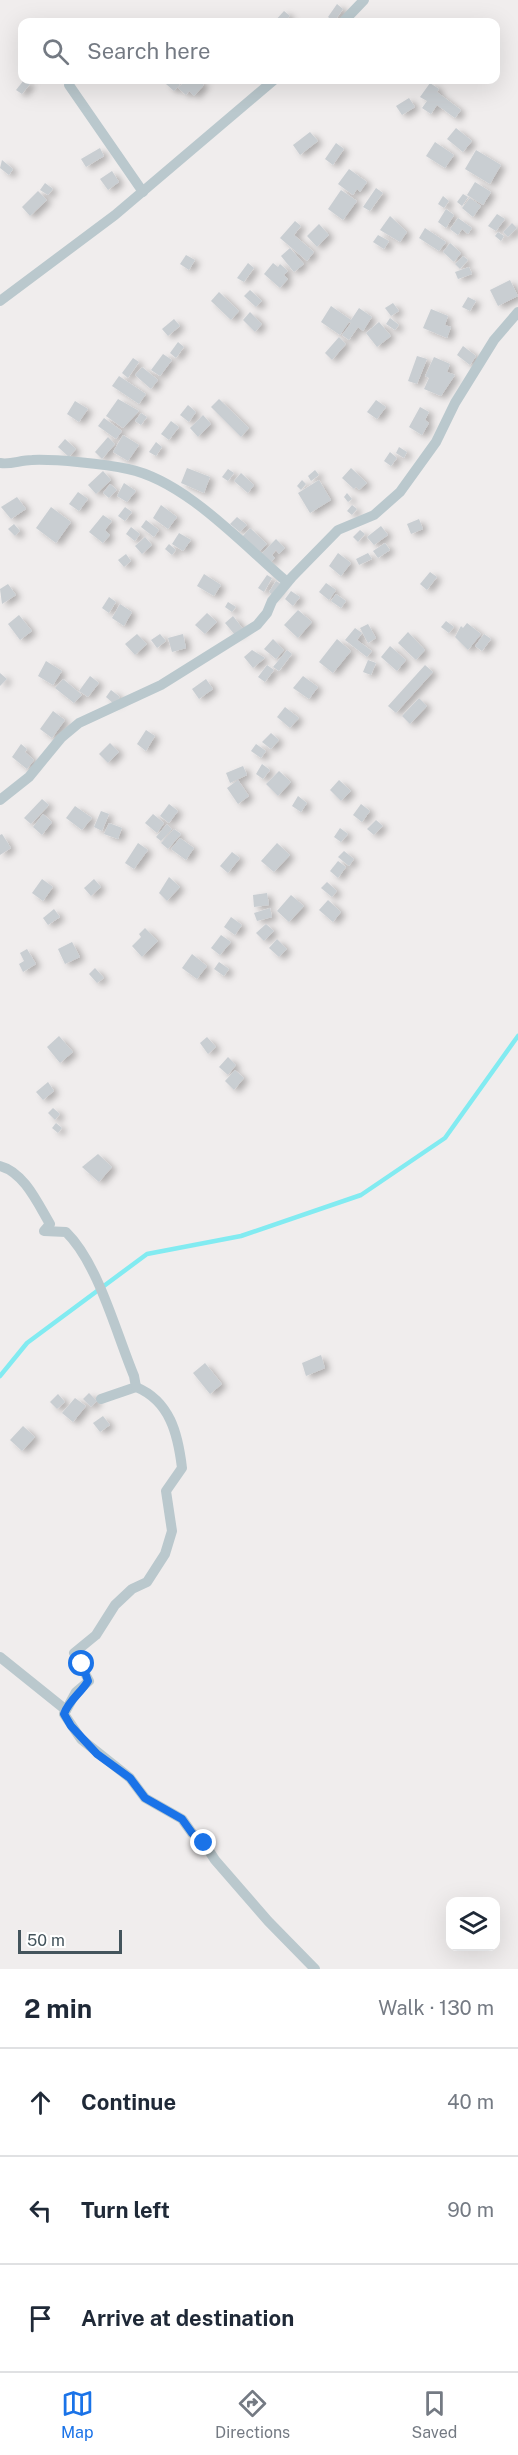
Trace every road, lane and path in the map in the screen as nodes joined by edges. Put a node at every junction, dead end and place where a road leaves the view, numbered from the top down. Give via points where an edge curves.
1 (364, 0) edge
2 (347, 18) edge
3 (269, 84) edge
4 (69, 85) dead end
5 (143, 192) junction
6 (0, 300) edge
7 (518, 312) edge
8 (0, 463) edge
9 (287, 582) junction
10 (0, 800) edge
11 (0, 1166) edge
12 (136, 1386) junction
13 (101, 1399) dead end
14 (0, 1657) edge
15 (66, 1710) junction
16 (315, 1969) edge

1 - 2 street
3 - 5 street
4 - 5 street
5 - 6 street
7 - 9 street via 494,340 436,442 400,492 374,515 338,530
8 - 9 street via 32,460 100,465 147,476 208,513
9 - 10 street via 257,625 161,685 79,723 29,777
11 - 12 street via 9,1168 38,1203 50,1224 44,1231 66,1232 78,1244
12 - 13 street
12 - 15 street via 151,1393 172,1420 179,1438 182,1468 166,1491 172,1530 165,1554 147,1582 114,1605 96,1635 74,1653 88,1681
14 - 15 street
15 - 16 street via 64,1714 81,1739 130,1778 145,1798 182,1819 268,1921

